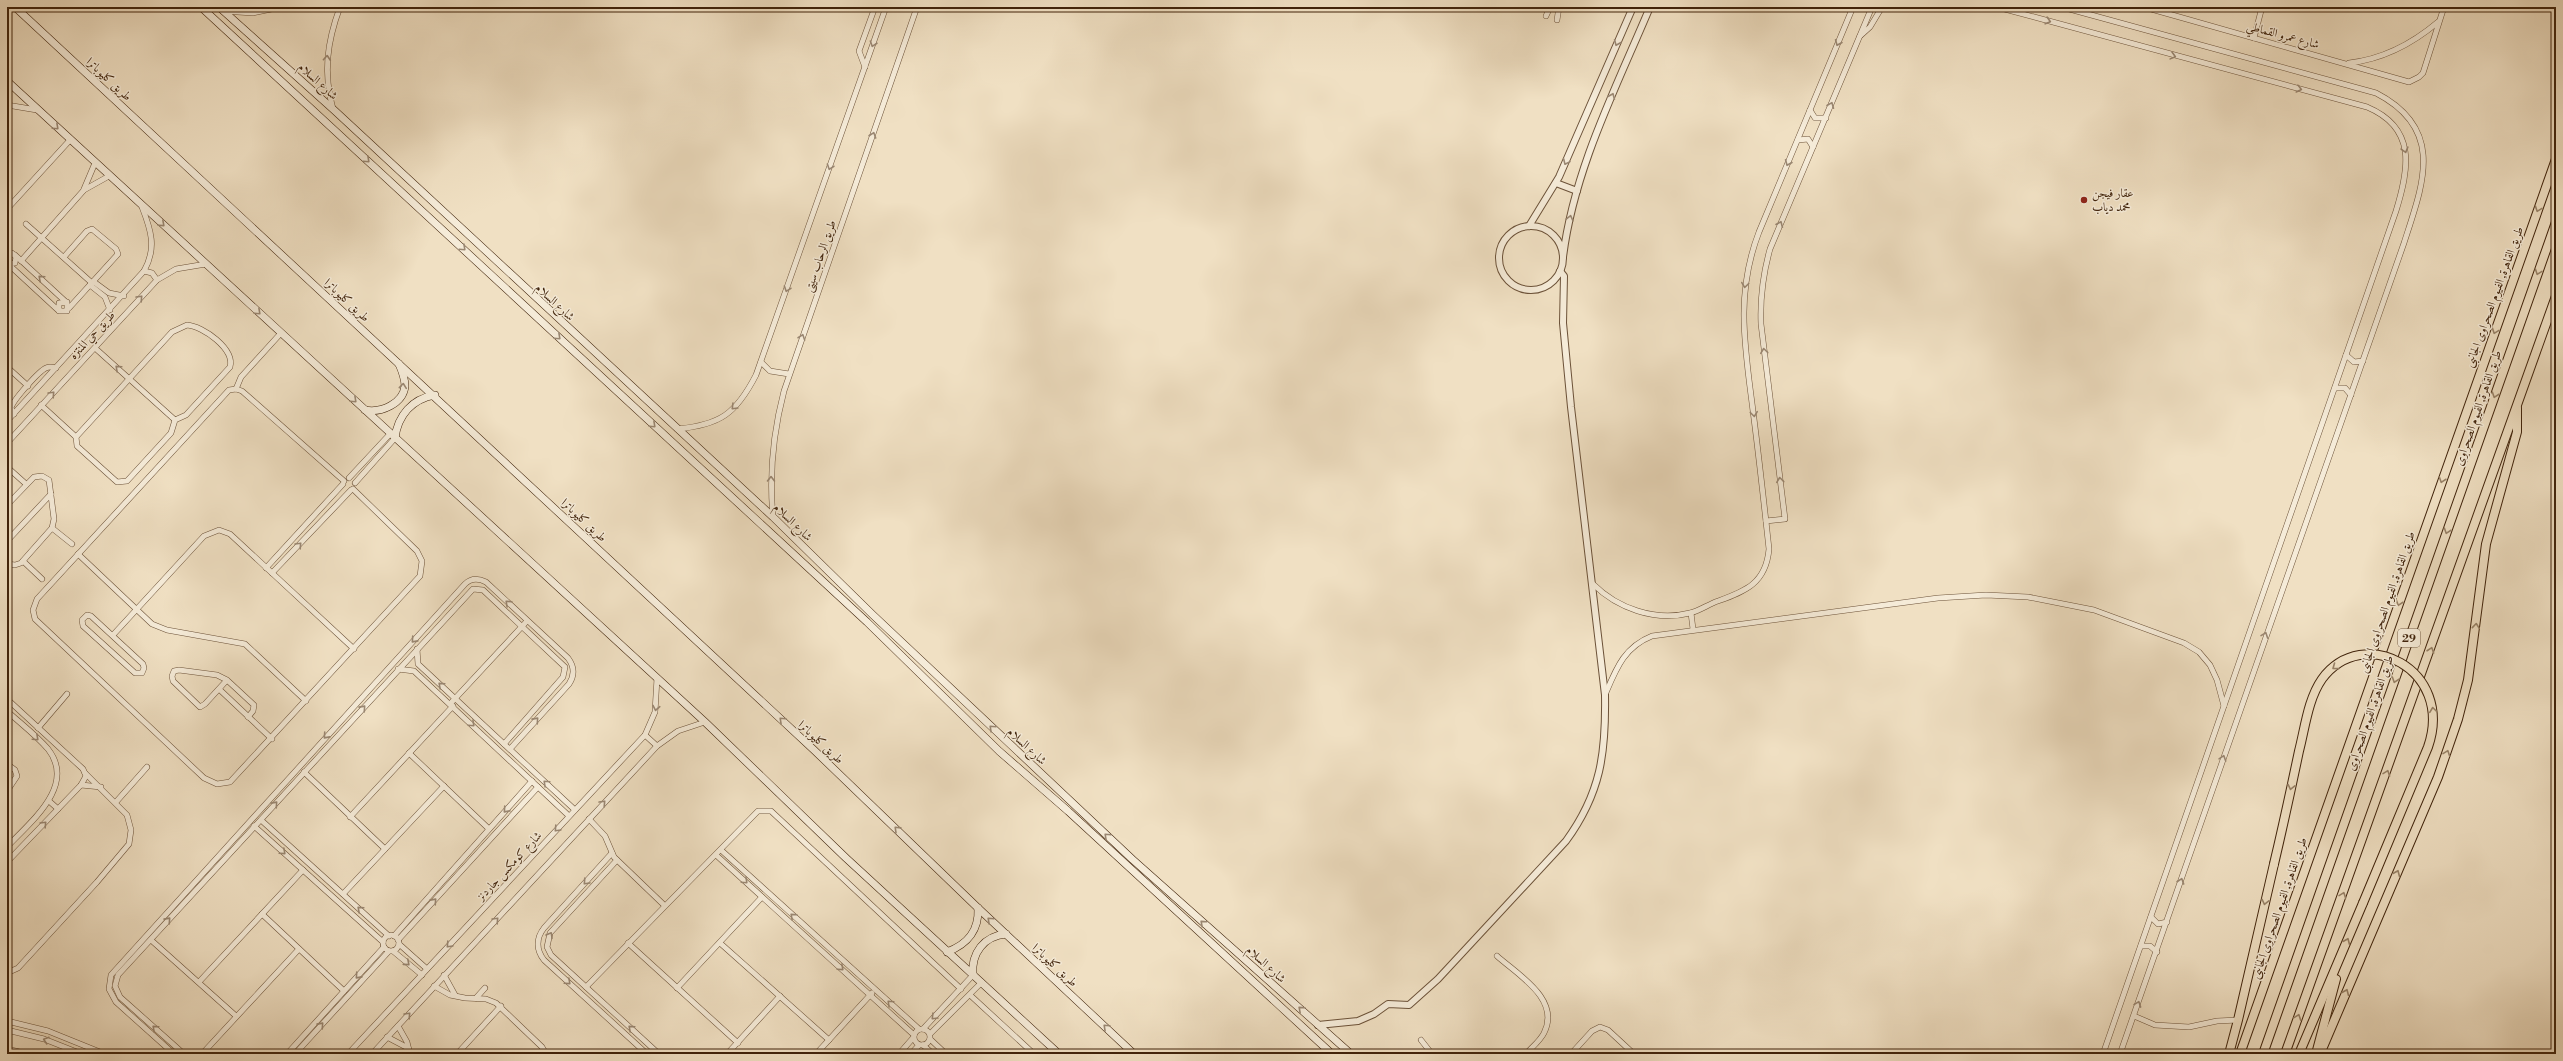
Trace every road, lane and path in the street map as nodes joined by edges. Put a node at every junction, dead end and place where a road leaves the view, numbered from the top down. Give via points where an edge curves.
1 (15, 7) edge
2 (201, 7) edge
3 (281, 7) edge
4 (340, 7) edge
5 (874, 7) edge
6 (886, 7) edge
7 (917, 7) edge
8 (1550, 7) edge
9 (1559, 7) edge
10 (1633, 7) edge
11 (1650, 7) edge
12 (1853, 7) edge
13 (1872, 7) edge
14 (1882, 7) edge
15 (1996, 7) edge
16 (2062, 7) edge
17 (2144, 7) edge
18 (2262, 7) edge
19 (2444, 7) edge
20 (221, 9) edge
21 (2163, 10) edge
22 (1546, 16) dead end
23 (1557, 20) dead end
24 (2439, 21) junction
25 (1859, 37) junction
26 (2254, 38) junction
27 (2347, 63) junction
28 (865, 67) junction
29 (7, 81) edge
30 (7, 104) edge
31 (38, 110) junction
32 (334, 110) junction
33 (1810, 110) junction
34 (1826, 118) junction
35 (348, 124) junction
36 (338, 134) junction
37 (70, 140) junction
38 (1798, 140) junction
39 (1813, 147) junction
40 (2556, 159) edge
41 (95, 163) junction
42 (109, 176) junction
43 (1556, 182) junction
44 (84, 190) junction
45 (1577, 191) junction
46 (142, 205) junction
47 (7, 208) edge
48 (2556, 222) edge
49 (26, 224) dead end
50 (1529, 226) junction
51 (42, 238) junction
52 (7, 255) edge
53 (15, 255) junction
54 (64, 257) junction
55 (1563, 257) junction
56 (21, 261) junction
57 (7, 263) edge
58 (206, 264) junction
59 (144, 271) junction
60 (1560, 271) junction
61 (157, 280) junction
62 (92, 283) junction
63 (124, 296) junction
64 (2556, 296) edge
65 (68, 305) junction
66 (110, 310) junction
67 (59, 311) junction
68 (281, 332) junction
69 (95, 348) junction
70 (2346, 354) junction
71 (2363, 361) junction
72 (761, 362) junction
73 (399, 364) junction
74 (7, 367) edge
75 (56, 368) junction
76 (789, 374) junction
77 (130, 379) junction
78 (28, 386) junction
79 (2335, 388) junction
80 (236, 389) junction
81 (435, 395) junction
82 (2351, 395) junction
83 (41, 405) junction
84 (2517, 408) junction
85 (365, 410) junction
86 (14, 414) junction
87 (175, 420) junction
88 (7, 421) edge
89 (676, 429) junction
90 (76, 436) junction
91 (393, 436) junction
92 (7, 443) edge
93 (374, 451) junction
94 (380, 456) junction
95 (7, 467) edge
96 (360, 467) junction
97 (365, 472) junction
98 (346, 481) junction
99 (355, 483) junction
100 (26, 484) junction
101 (352, 490) junction
102 (51, 494) junction
103 (9, 498) edge
104 (7, 505) edge
105 (773, 518) junction
106 (1766, 521) junction
107 (52, 528) junction
108 (7, 541) edge
109 (72, 544) dead end
110 (78, 554) junction
111 (23, 561) junction
112 (7, 564) edge
113 (266, 568) junction
114 (272, 573) junction
115 (42, 579) dead end
116 (1593, 584) junction
117 (136, 610) junction
118 (1691, 613) junction
119 (873, 615) junction
120 (527, 620) junction
121 (867, 622) junction
122 (522, 626) junction
123 (1693, 629) junction
124 (113, 635) junction
125 (417, 648) junction
126 (354, 649) junction
127 (398, 669) junction
128 (657, 678) junction
129 (226, 680) junction
130 (219, 689) junction
131 (66, 694) dead end
132 (1605, 695) junction
133 (456, 698) junction
134 (7, 699) edge
135 (306, 701) junction
136 (451, 705) junction
137 (2224, 706) junction
138 (16, 708) junction
139 (9, 713) edge
140 (248, 717) junction
141 (704, 722) junction
142 (38, 728) junction
143 (645, 734) junction
144 (272, 739) junction
145 (53, 742) junction
146 (504, 744) junction
147 (656, 746) junction
148 (47, 748) junction
149 (510, 749) junction
150 (409, 753) junction
151 (7, 764) edge
152 (147, 767) dead end
153 (304, 772) junction
154 (85, 773) junction
155 (532, 781) junction
156 (81, 785) junction
157 (444, 786) junction
158 (538, 786) junction
159 (101, 787) junction
160 (7, 791) edge
161 (49, 801) junction
162 (116, 802) junction
163 (58, 809) junction
164 (575, 810) junction
165 (350, 816) junction
166 (569, 816) junction
167 (589, 819) junction
168 (260, 820) junction
169 (254, 826) junction
170 (25, 827) junction
171 (490, 829) junction
172 (33, 835) junction
173 (7, 846) edge
174 (385, 849) junction
175 (721, 850) junction
176 (612, 854) junction
177 (716, 855) junction
178 (617, 860) junction
179 (7, 862) edge
180 (303, 870) junction
181 (761, 887) junction
182 (756, 892) junction
183 (343, 894) junction
184 (762, 897) junction
185 (664, 905) junction
186 (978, 908) junction
187 (262, 914) junction
188 (2151, 917) junction
189 (2167, 922) junction
190 (1006, 934) junction
191 (391, 936) junction
192 (151, 940) junction
193 (399, 942) junction
194 (720, 942) junction
195 (384, 944) junction
196 (628, 944) junction
197 (2141, 946) junction
198 (299, 948) junction
199 (391, 951) junction
200 (947, 952) junction
201 (2157, 952) junction
202 (1497, 956) dead end
203 (2338, 962) junction
204 (427, 969) junction
205 (7, 973) edge
206 (422, 975) junction
207 (444, 975) junction
208 (973, 975) junction
209 (199, 982) junction
210 (982, 982) junction
211 (434, 986) junction
212 (485, 988) dead end
213 (586, 988) junction
214 (677, 988) junction
215 (961, 989) junction
216 (876, 990) junction
217 (344, 991) junction
218 (871, 995) junction
219 (970, 995) junction
220 (455, 996) junction
221 (780, 996) junction
222 (476, 998) junction
223 (949, 1002) junction
224 (501, 1006) junction
225 (956, 1008) junction
226 (236, 1016) junction
227 (2134, 1016) junction
228 (2238, 1020) junction
229 (7, 1021) edge
230 (1318, 1024) junction
231 (28, 1025) junction
232 (398, 1026) junction
233 (921, 1029) junction
234 (7, 1030) edge
235 (26, 1034) junction
236 (387, 1037) junction
237 (913, 1037) junction
238 (930, 1037) junction
239 (829, 1040) junction
240 (1421, 1040) dead end
241 (738, 1043) junction
242 (921, 1045) junction
243 (408, 1048) junction
244 (7, 1049) edge
245 (28, 1054) edge
246 (82, 1054) edge
247 (105, 1054) edge
248 (174, 1054) edge
249 (184, 1054) edge
250 (202, 1054) edge
251 (287, 1054) edge
252 (295, 1054) edge
253 (348, 1054) edge
254 (372, 1054) edge
255 (410, 1054) edge
256 (457, 1054) edge
257 (546, 1054) edge
258 (647, 1054) edge
259 (659, 1054) edge
260 (727, 1054) edge
261 (816, 1054) edge
262 (899, 1054) edge
263 (911, 1054) edge
264 (933, 1054) edge
265 (946, 1054) edge
266 (1034, 1054) edge
267 (1060, 1054) edge
268 (1134, 1054) edge
269 (1332, 1054) edge
270 (1350, 1054) edge
271 (1432, 1054) edge
272 (1526, 1054) edge
273 (1571, 1054) edge
274 (1634, 1054) edge
275 (2103, 1054) edge
276 (2120, 1054) edge
277 (2228, 1054) edge
278 (2240, 1054) edge
279 (2263, 1054) edge
280 (2285, 1054) edge
281 (2299, 1054) edge
282 (2316, 1054) edge
283 (2320, 1054) edge

1 - 73 main road, طريق كليوباترا
2 - 36 main road, شارع السلام
3 - 20 street via 253,13
32 -> 4 street via 329,94 326,59
5 - 28 street via 859,51
6 -> 28 street, طريق الرحاب سيتى
76 -> 7 street, طريق الرحاب سيتى
8 - 22 street
9 - 23 street
10 -> 43 street
45 -> 11 street via 1604,114
12 -> 33 street
13 - 25 street
14 - 25 street via 1870,27
15 -> 70 street via 2361,105 2380,114 2390,123 2404,144 2407,175
16 - 71 street via 2366,89 2386,98 2403,112 2420,140 2424,161 2423,181
17 - 21 street, شارع عمرو القماطي
18 - 26 street
19 - 24 street, شارع عمرو القماطي
20 - 32 main road, شارع السلام
21 - 26 street, شارع عمرو القماطي
24 - 27 street, شارع عمرو القماطي via 2400,49 2374,58
24 - 27 street, شارع عمرو القماطي via 2423,73 2414,80 2403,81
34 -> 25 street
26 - 27 street, شارع عمرو القماطي
28 -> 72 street, طريق الرحاب سيتى
29 - 31 main road
30 - 31 street
31 -> 37 main road
32 - 35 main road, شارع السلام
33 - 34 street via 1817,119
33 - 38 street
34 - 39 street
35 - 36 main road
35 - 89 main road, شارع السلام
36 -> 121 main road, شارع السلام
37 - 41 main road
37 - 47 street
38 - 39 street via 1806,138
38 -> 106 street via 1754,244 1744,292 1743,328
106 -> 39 street via 1784,519 1761,331 1761,296 1770,249
40 -> 278 main road, طريق القاهرة, الفيوم الصحراوى الجانبى
41 - 42 main road
41 - 44 street
42 - 44 street
42 - 46 main road
43 - 45 street
43 - 50 street
44 - 51 street
55 -> 45 street
46 -> 58 main road
46 - 59 street, طريق حي المنتزه via 153,242 150,260
48 -> 279 main road, طريق القاهرة, الفيوم الصحراوى / 29
49 - 51 street
50 - 55 street via 1548,231 1561,247
50 - 60 street via 1514,231 1501,245 1499,264 1507,280 1523,289 1532,290 1549,285
51 - 54 street
51 - 56 street
52 - 53 street
53 - 56 street
53 - 57 street via 15,263
54 - 62 street
54 - 62 street via 88,231 95,230 118,254
55 - 60 street
65 -> 56 street
57 - 67 street
58 - 61 street, طريق حي المنتزه via 176,269
58 -> 68 main road
59 - 61 street via 152,273
59 - 63 street, طريق حي المنتزه
60 - 116 street via 1564,276 1563,323 1571,408
69 -> 61 street, طريق حي المنتزه
62 - 63 street via 109,294
62 - 65 street
62 - 66 street via 105,297
63 - 66 street, طريق حي المنتزه
64 - 84 main road, 29
65 - 67 street via 65,312
65 - 67 street via 59,303
66 - 75 street, طريق حي المنتزه
68 - 80 street via 240,377
68 -> 85 main road
77 -> 69 street
83 -> 69 street, طريق حي المنتزه
70 - 71 street via 2352,361
70 - 79 street
71 - 82 street
72 - 76 street via 770,371
72 -> 89 street, طريق الرحاب سيتى via 747,393 719,420 705,426
73 - 81 main road, طريق كليوباترا
85 -> 73 main road via 384,409 401,395 404,381
74 - 78 street
75 - 78 street via 46,368
75 - 86 street, طريق حي المنتزه
105 -> 76 street, طريق الرحاب سيتى via 773,445 779,409
77 - 87 street
77 - 87 street via 172,332 181,326 199,327 228,351 231,359 228,371 186,415
77 - 90 street
78 - 86 street via 12,404
79 - 82 street via 2344,388
79 - 137 street
80 - 98 street via 242,391
80 - 110 street via 226,393
81 - 91 main road via 420,400 408,408
186 -> 81 main road, طريق كليوباترا via 836,771
189 -> 82 street via 2244,694
83 - 90 street
83 - 92 street, طريق حي المنتزه
280 -> 84 main road, 29
283 -> 84 main road via 2440,771 2458,719 2468,680 2486,544 2517,432
85 - 91 main road
86 - 88 street, طريق حي المنتزه
87 - 90 street via 171,433 122,483 115,481 77,446
89 - 105 main road, شارع السلام
91 - 93 street
91 - 94 street
91 - 128 main road
93 - 94 street
93 - 96 street
94 - 97 street
95 - 100 street
96 - 97 street
96 - 98 street
97 - 99 street
98 - 99 street
98 - 101 street via 346,490
98 - 113 street
99 - 101 street
100 - 102 street via 34,477 42,476 49,480
100 - 103 street
114 -> 101 street
101 - 126 street via 417,551 422,566 417,580
102 - 107 street
102 - 108 street
103 - 104 street
105 - 119 main road, شارع السلام
106 - 118 street via 1769,556 1756,582 1746,590
107 - 109 street
107 - 111 street
110 - 117 street
110 - 144 street via 35,602 33,615 38,622 210,782 223,784 236,778
111 - 112 street via 16,565
111 - 115 street
113 - 114 street
113 - 117 street via 230,534 214,530 204,536
114 - 126 street
116 - 118 street via 1616,602 1635,610 1660,615
116 - 132 street
117 - 124 street
117 - 135 street via 163,630 245,644
118 - 123 street
119 - 121 main road
230 -> 119 main road, شارع السلام via 1132,859
120 - 122 street
149 -> 120 street via 568,684 573,672 568,658
120 -> 248 street via 486,582 475,579 468,581 115,969 109,982 111,996
121 - 269 main road, شارع السلام via 999,751 1068,811
122 - 125 street via 483,590 473,589
122 - 133 street
122 - 146 street via 563,664 565,674
123 - 132 street via 1656,635 1637,643 1620,660
123 - 137 street via 1938,598 1986,595 2050,600 2110,615 2192,647 2205,658 2212,669
124 - 124 street via 91,616 82,618 83,626 135,672 142,673 142,664
125 - 127 street
133 -> 125 street via 418,664
126 - 135 street
127 - 136 street via 414,671
153 -> 127 street
128 - 141 main road
128 -> 143 street, شارع كومكس جاردنز via 655,712
129 - 130 street
129 - 130 street via 217,675 179,670 174,671 172,676 173,681 198,706 206,704
129 - 140 street via 254,706 254,711
130 - 140 street
131 - 142 street
132 - 230 street via 1606,741 1600,771 1590,801 1566,841 1438,979 1409,1005 1388,1004 1358,1021
133 - 136 street
133 - 146 street
134 - 138 street
135 - 144 street
136 - 150 street
136 -> 155 street
137 - 188 street
138 - 139 street
138 - 142 street
139 -> 148 street
140 - 144 street
141 - 147 street via 678,731
141 - 200 main road
142 - 145 street
143 - 147 street
143 - 164 street, شارع كومكس جاردنز
145 - 148 street
145 - 154 street
146 - 149 street
167 -> 147 street
148 - 161 street via 57,770 56,786
164 -> 149 street
150 - 157 street
150 - 165 street
151 - 160 street via 15,770 17,776
152 - 162 street
153 - 165 street
168 -> 153 street
154 - 156 street
154 - 159 street
155 - 158 street
155 -> 171 street
156 - 159 street
156 - 163 street
157 - 171 street
157 - 174 street
158 - 166 street
193 -> 158 street
159 - 162 street
161 - 163 street
161 - 170 street
162 - 205 street via 130,822 131,837 125,850 18,968
172 -> 163 street
164 - 166 street, شارع كومكس جاردنز
165 - 174 street
166 -> 204 street, شارع كومكس جاردنز
167 - 176 street via 605,836
207 -> 167 street
168 - 169 street
168 - 183 street
169 -> 180 street
192 -> 169 street
170 - 172 street
170 - 173 street
171 - 191 street
172 - 179 street
174 - 183 street
175 - 177 street
175 - 181 street
175 - 215 street via 758,811 771,811
176 - 178 street
176 -> 258 street via 544,928 539,935 537,946 544,960
177 -> 182 street
177 - 185 street
178 - 185 street
213 -> 178 street via 551,955 547,947 548,938
180 - 187 street
180 - 195 street
181 - 182 street
216 -> 181 street
182 - 184 street
191 -> 183 street
184 - 194 street
184 -> 218 street
185 - 196 street
190 -> 186 main road, طريق كليوباترا
186 - 200 main road via 974,933 966,942
187 - 198 street
187 - 209 street
188 - 189 street via 2158,924
188 - 197 street
189 - 201 street
190 - 208 main road via 991,938 980,947 974,960
268 -> 190 main road, طريق كليوباترا
191 - 193 street
191 - 195 street
192 - 209 street
249 -> 192 street via 117,992 118,975
193 - 199 street
193 - 204 street
194 - 214 street
194 - 221 street
195 - 199 street
195 -> 217 street
196 - 213 street
196 - 214 street
197 - 201 street via 2150,946
197 - 275 street
198 - 217 street
198 - 226 street
199 -> 206 street
252 -> 199 street
200 - 208 main road
227 -> 201 street
202 - 272 street via 1539,993 1547,1009 1545,1032
203 -> 228 main road, bridge via 2428,747 2434,724 2433,706 2427,688 2420,678 2401,663 2378,656 2353,658 2331,669 2316,688
203 - 281 main road
203 - 282 main road
204 - 206 street, شارع كومكس جاردنز
206 - 253 street, شارع كومكس جاردنز
207 - 211 street
207 - 220 street
208 - 210 main road
208 - 215 street
209 - 226 street
210 - 219 street
210 - 267 main road
211 - 220 street
232 -> 211 street
212 - 222 street
259 -> 213 street
214 - 241 street
215 - 223 street
216 - 218 street
233 -> 216 street
217 - 251 street
218 - 237 street
218 - 239 street
219 - 225 street
219 - 266 street
220 - 222 street
221 - 239 street
221 - 241 street
222 - 224 street via 486,999
223 - 225 street
223 -> 233 street
224 - 256 street
224 - 257 street
225 - 238 street
226 - 250 street
227 - 228 street via 2155,1025 2188,1027
227 - 276 street
228 - 277 main road
229 - 231 street
230 - 270 main road, شارع السلام
231 - 235 street
231 - 247 street
232 - 236 street
232 - 243 street
233 - 237 street
233 - 238 street
234 - 235 street
246 -> 235 street
236 - 243 street
236 - 254 street
237 - 242 street
237 - 262 street
238 - 242 street
238 - 265 street
239 - 261 street
240 - 271 street
241 - 260 street
242 - 263 street
242 - 264 street
243 - 255 street
244 - 245 street
273 - 274 street via 1592,1031 1600,1027 1608,1030

